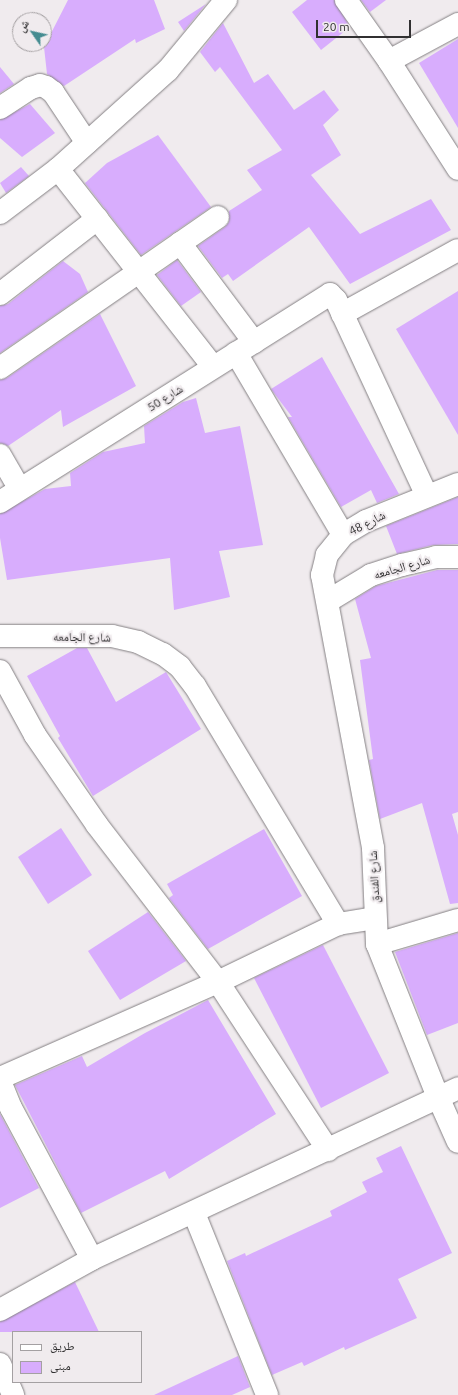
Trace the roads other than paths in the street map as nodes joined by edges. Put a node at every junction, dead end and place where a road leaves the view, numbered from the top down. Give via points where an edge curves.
1 (226, 0) edge
2 (346, 0) edge
3 (458, 24) edge
4 (390, 61) junction
5 (0, 108) edge
6 (87, 143) junction
7 (58, 169) junction
8 (458, 169) edge
9 (0, 213) edge
10 (218, 217) dead end
11 (97, 219) junction
12 (180, 243) junction
13 (458, 250) edge
14 (138, 272) junction
15 (0, 294) edge
16 (342, 314) junction
17 (254, 342) junction
18 (236, 353) junction
19 (0, 368) edge
20 (213, 368) junction
21 (0, 455) edge
22 (458, 484) edge
23 (20, 489) junction
24 (427, 496) junction
25 (0, 502) edge
26 (343, 535) junction
27 (458, 557) edge
28 (328, 601) junction
29 (0, 636) edge
30 (0, 671) edge
31 (375, 918) junction
32 (458, 920) edge
33 (338, 924) junction
34 (378, 944) junction
35 (218, 982) junction
36 (0, 1080) edge
37 (458, 1088) edge
38 (438, 1097) junction
39 (6, 1111) edge
40 (458, 1142) edge
41 (328, 1150) junction
42 (194, 1213) junction
43 (92, 1259) junction
44 (0, 1310) edge
45 (0, 1364) edge
46 (13, 1395) edge
47 (267, 1395) edge

1 - 6 street via 168,70
2 - 4 street
3 - 4 street
4 - 8 street
5 - 6 street via 31,88 40,85 46,87 53,92
6 - 7 street
7 - 9 street
7 - 11 street
10 - 12 street
11 - 14 street
11 - 15 street
12 - 14 street
12 - 17 street
13 - 16 street
14 - 19 street
14 - 20 street
16 - 17 street, شارع 50 via 336,300 330,294
16 - 24 street
17 - 18 street, شارع 50
18 - 20 street, شارع 50
18 - 26 street
20 - 23 street, شارع 50
21 - 23 street
22 - 24 street, شارع 48
23 - 25 street, شارع 50
24 - 26 street, شارع 48 via 366,521
26 - 28 street, شارع 48 via 327,555 322,575
27 - 28 street, شارع الجامعه via 436,557 371,575
28 - 31 street, شارع الفندق via 373,848
29 - 33 street, شارع الجامعه via 112,636 138,642 180,666 195,686
30 - 35 street via 35,735 97,825
31 - 33 street
31 - 34 street, شارع الفندق
32 - 34 street
33 - 35 street
34 - 38 street, شارع الفندق
35 - 36 street
35 - 41 street
36 - 39 street
37 - 38 street
38 - 40 street, شارع الفندق
38 - 41 street
39 - 43 street
41 - 42 street
42 - 43 street
42 - 47 street
43 - 44 street
45 - 46 street

